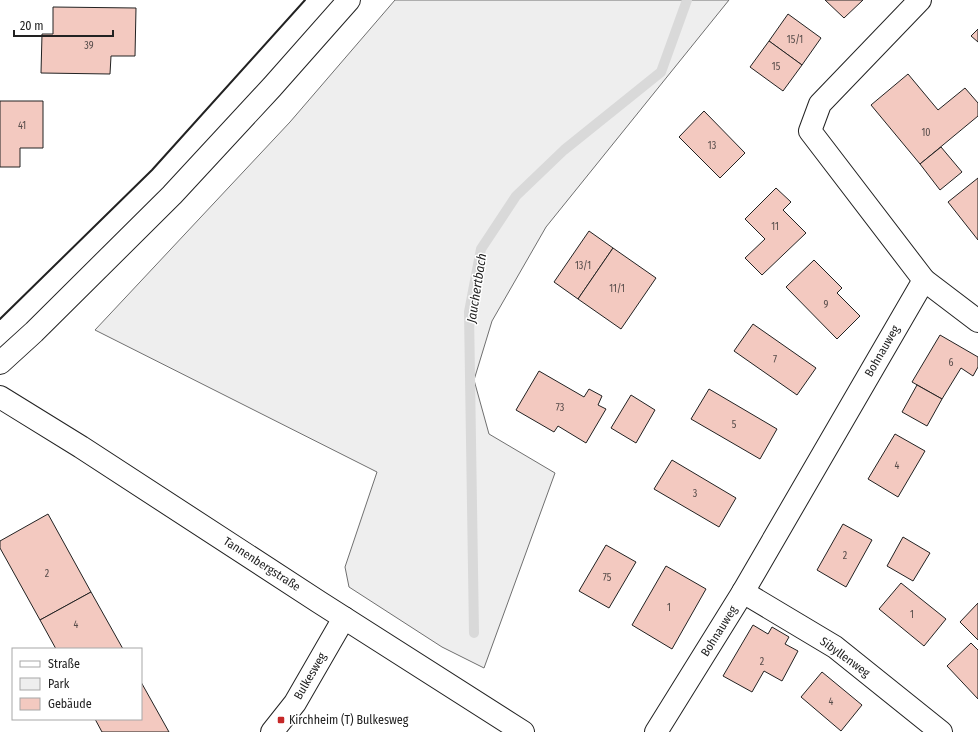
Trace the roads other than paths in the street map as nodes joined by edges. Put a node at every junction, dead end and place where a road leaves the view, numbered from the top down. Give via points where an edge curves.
1 (349, 0) edge
2 (920, 0) edge
3 (924, 280) junction
4 (978, 321) edge
5 (0, 363) edge
6 (0, 397) edge
7 (743, 592) junction
8 (344, 618) junction
9 (272, 732) edge
10 (523, 732) edge
11 (656, 732) edge
12 (941, 732) edge

1 - 5 street via 172,195
2 - 3 street via 820,104 810,131
3 - 4 street
3 - 7 street, Bohnauweg
6 - 8 street, Tannenbergstraße
7 - 11 street, Bohnauweg
7 - 12 street, Sibyllenweg via 835,648
8 - 9 street, Bulkesweg via 295,703
8 - 10 street, Tannenbergstraße

